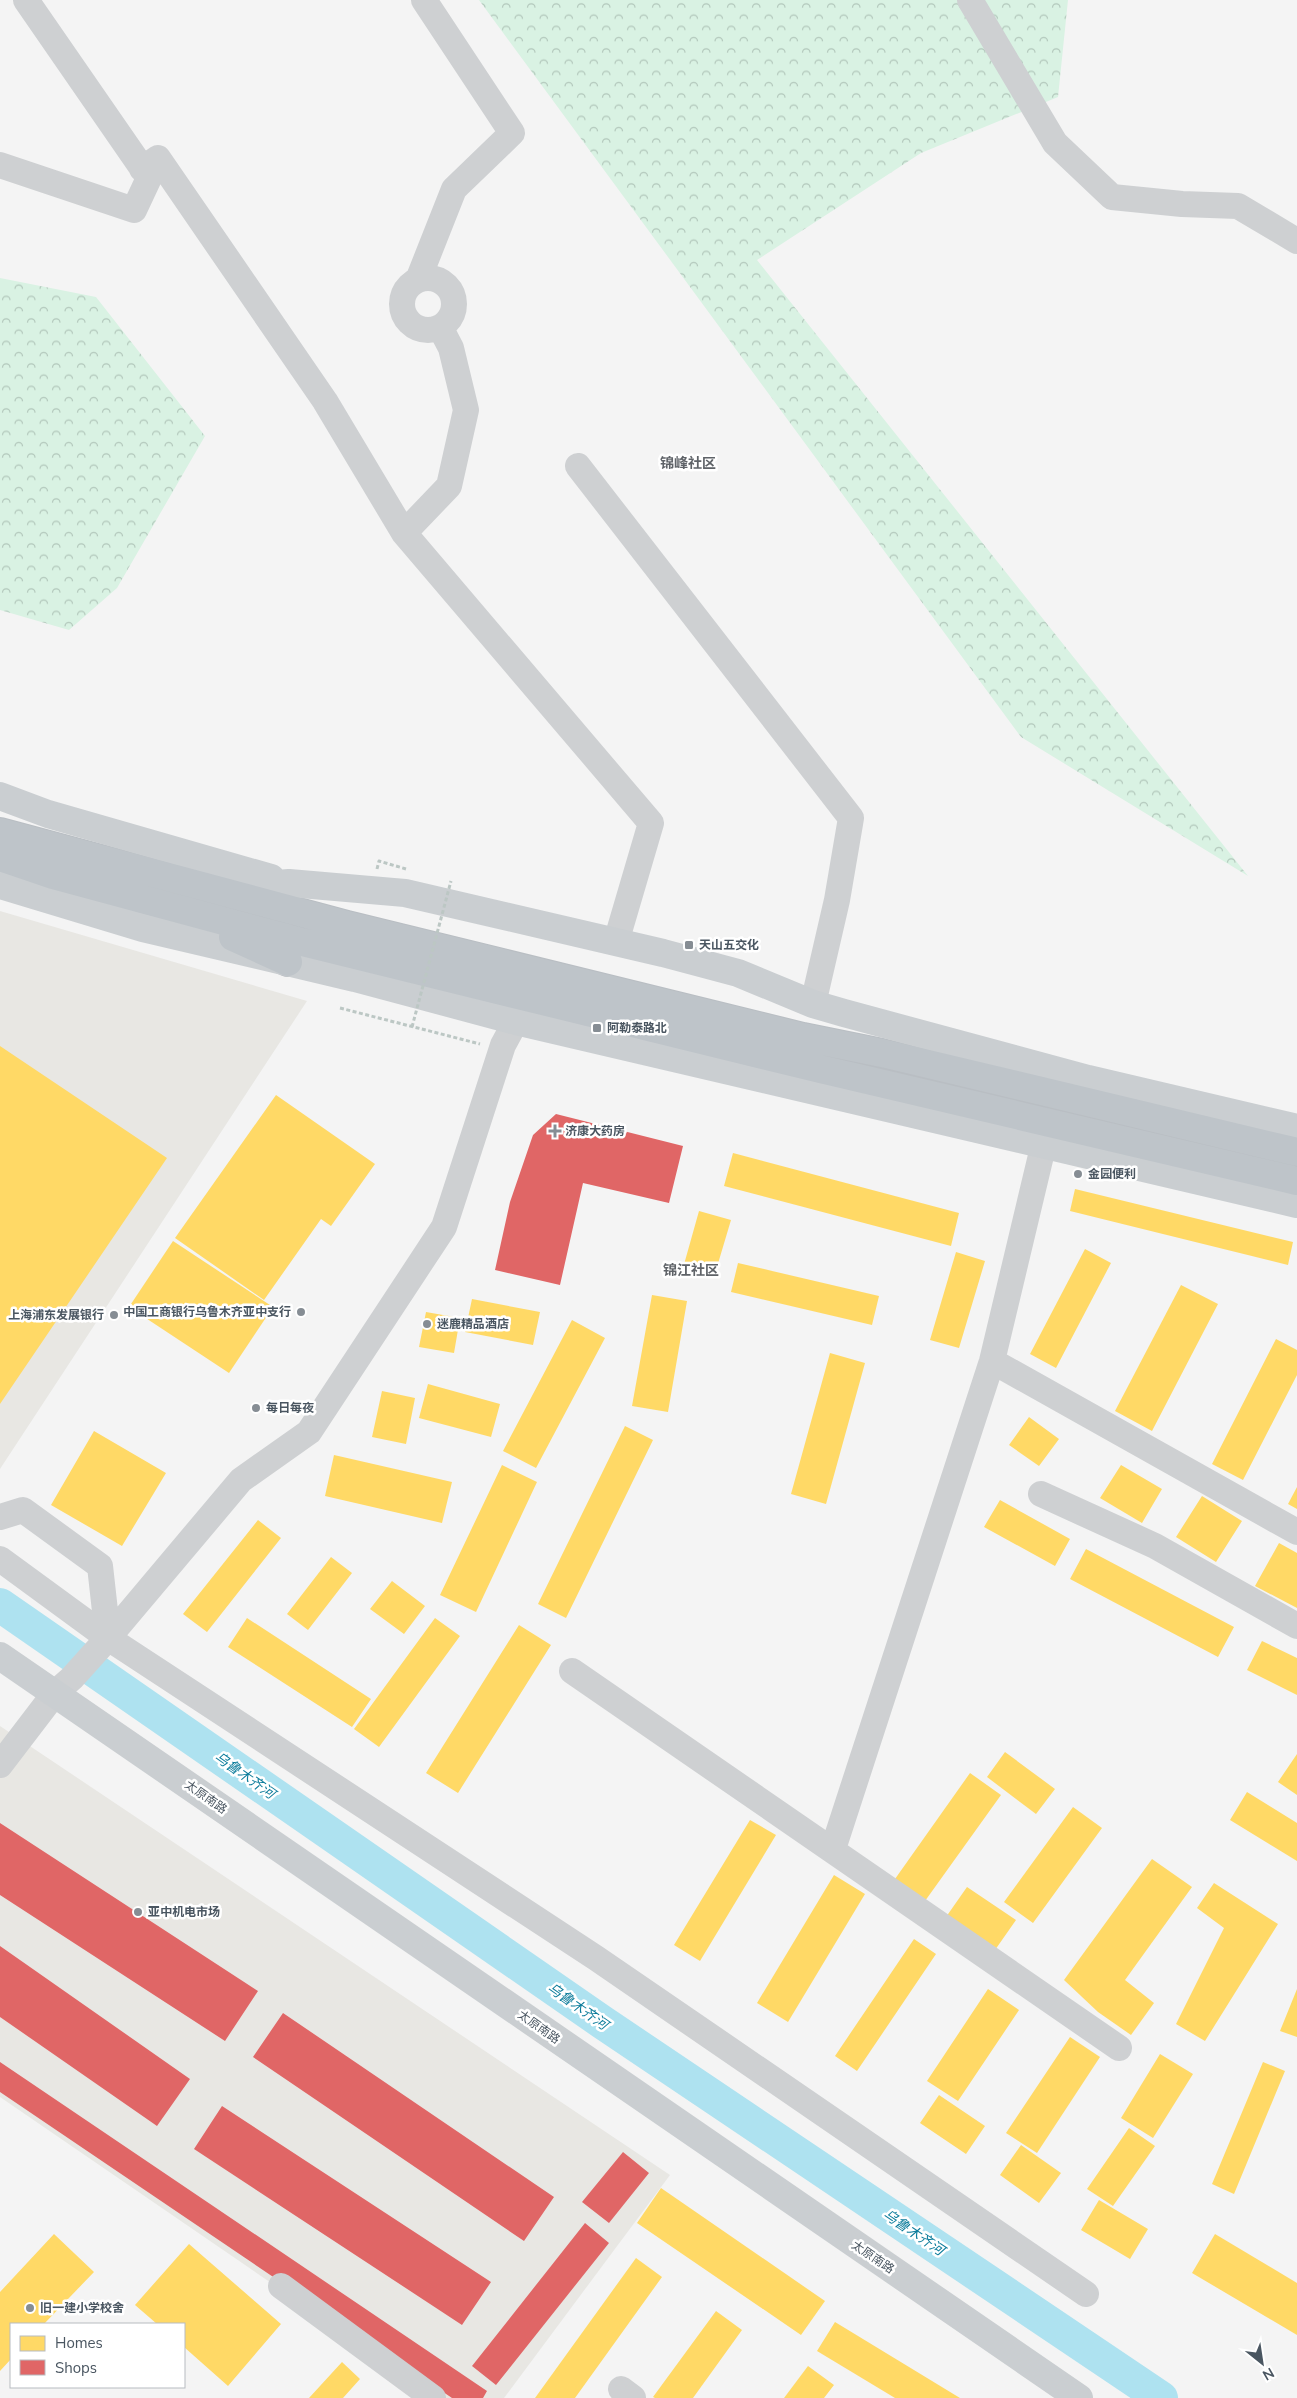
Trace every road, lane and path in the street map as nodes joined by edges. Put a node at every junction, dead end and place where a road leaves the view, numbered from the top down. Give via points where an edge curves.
1 (26, 0) edge
2 (424, 0) edge
3 (970, 0) edge
4 (0, 165) edge
5 (142, 169) junction
6 (1297, 241) edge
7 (418, 280) junction
8 (440, 327) junction
9 (578, 466) dead end
10 (404, 533) junction
11 (0, 796) edge
12 (0, 832) edge
13 (0, 857) edge
14 (451, 881) dead end
15 (289, 883) junction
16 (0, 885) edge
17 (210, 889) junction
18 (166, 906) junction
19 (616, 942) junction
20 (288, 962) junction
21 (813, 1004) junction
22 (340, 1008) dead end
23 (516, 1022) junction
24 (412, 1027) junction
25 (472, 1043) dead end
26 (1297, 1128) edge
27 (1044, 1143) junction
28 (1297, 1152) edge
29 (1297, 1181) edge
30 (1297, 1204) edge
31 (992, 1361) junction
32 (1041, 1494) dead end
33 (0, 1518) edge
34 (1297, 1532) edge
35 (0, 1559) edge
36 (1297, 1626) edge
37 (104, 1641) junction
38 (0, 1656) edge
39 (572, 1671) dead end
40 (0, 1676) edge
41 (57, 1693) junction
42 (0, 1765) edge
43 (833, 1848) junction
44 (1119, 2048) dead end
45 (281, 2286) dead end
46 (1086, 2294) dead end
47 (433, 2398) edge
48 (1052, 2398) edge
49 (1079, 2398) edge

1 - 5 street
2 - 7 street via 512,133 454,189
3 - 6 street via 1055,143 1112,197 1238,206
4 - 5 street via 134,210 149,178
5 - 10 street via 158,158 325,401
7 - 8 street via 436,278 450,289 455,306 452,315
7 - 8 street via 406,291 402,307 405,315 416,327 432,330
8 - 10 street via 451,348 466,410 449,486
9 - 21 street via 851,818 837,900
10 - 19 street via 651,823
11 - 15 main road via 57,817
12 - 17 highway
13 - 18 highway
14 - 24 path, bridge
15 - 17 main road
15 - 19 main road via 405,893
16 - 20 main road via 143,928
17 - 28 highway via 794,1035
18 - 20 highway
18 - 29 highway via 820,1068
19 - 21 main road via 738,973
20 - 23 main road
21 - 26 main road via 1088,1079
22 - 24 path
23 - 27 main road
23 - 37 street via 503,1045 444,1226 309,1432 241,1480
24 - 25 path
27 - 30 main road
27 - 31 street
31 - 34 street
31 - 43 street
32 - 36 street via 1154,1546
33 - 37 street via 23,1510 100,1566
35 - 37 street
37 - 41 street
37 - 46 street via 596,1958
38 - 41 main road, 太原南路
39 - 43 street
40 - 41 main road
41 - 42 street
41 - 48 main road
41 - 49 main road, 太原南路
43 - 44 street
45 - 47 street

